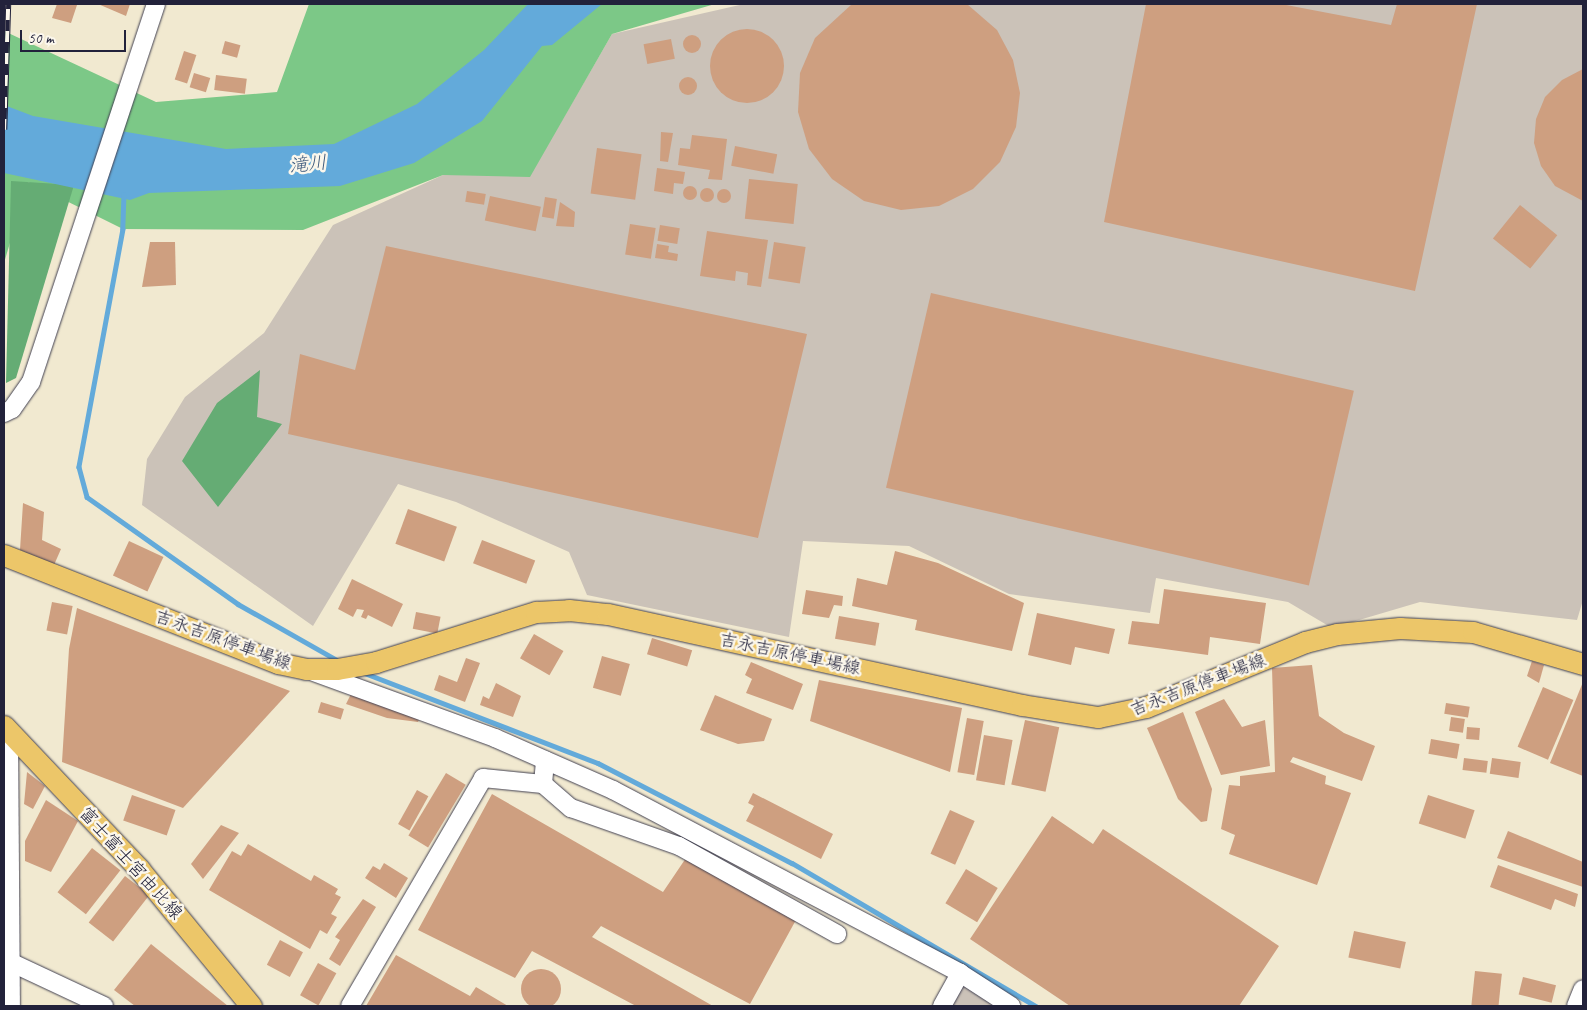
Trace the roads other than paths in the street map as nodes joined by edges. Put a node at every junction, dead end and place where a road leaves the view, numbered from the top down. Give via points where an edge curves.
1 (156, 4) edge
2 (4, 413) edge
3 (4, 555) edge
4 (1583, 664) edge
5 (306, 669) junction
6 (6, 729) edge
7 (545, 760) junction
8 (543, 784) junction
9 (837, 934) dead end
10 (10, 962) junction
11 (960, 973) junction
12 (1583, 989) edge
13 (11, 1006) edge
14 (104, 1006) edge
15 (251, 1006) edge
16 (350, 1006) edge
17 (942, 1006) edge
18 (1011, 1006) edge
19 (1576, 1006) edge

1 - 2 street via 31,382 12,409
3 - 5 main road, 吉永吉原停車場線 via 278,663
4 - 5 main road, 吉永吉原停車場線 via 1472,632 1400,628 1337,634 1305,642 1146,707 1098,717 1022,706 608,614 569,610 536,612 376,662 337,669
5 - 7 street
6 - 10 street
6 - 15 main road, 富士富士宮由比線 via 139,869
7 - 8 street
7 - 11 street via 614,790
8 - 9 street via 571,808 679,846
8 - 16 street via 483,778
10 - 13 street
10 - 14 street
11 - 17 street
11 - 18 street
12 - 19 street

